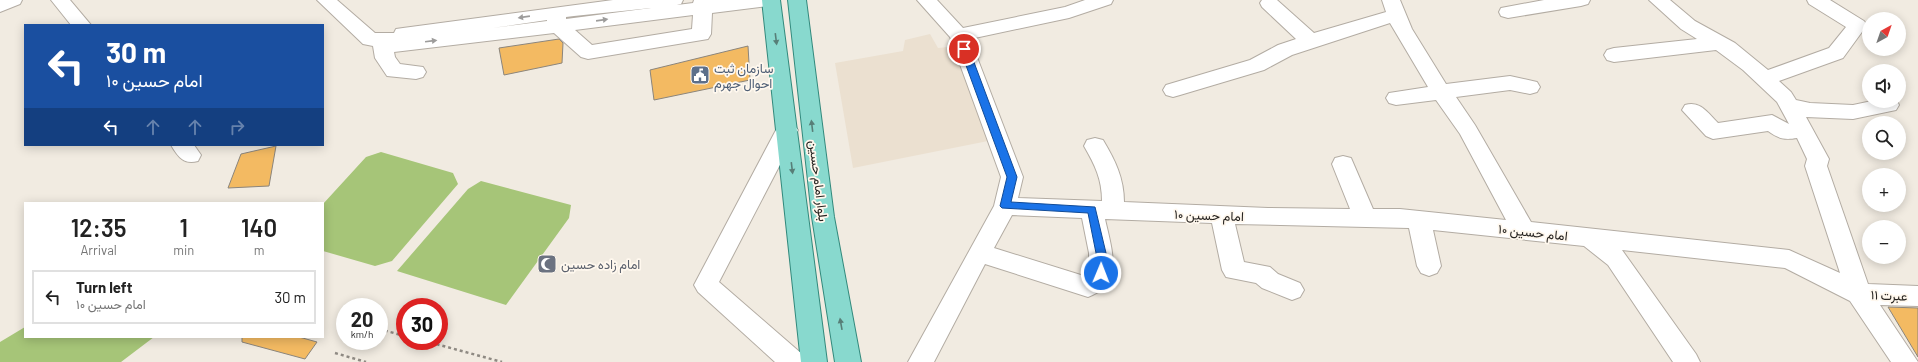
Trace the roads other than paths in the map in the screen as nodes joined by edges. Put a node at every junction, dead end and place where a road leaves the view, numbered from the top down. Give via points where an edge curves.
1 (14, 0) edge
2 (60, 0) edge
3 (326, 0) edge
4 (674, 0) edge
5 (768, 0) edge
6 (771, 0) edge
7 (797, 0) edge
8 (926, 0) edge
9 (1104, 0) edge
10 (1581, 0) edge
11 (1658, 0) edge
12 (1816, 0) edge
13 (1269, 3) dead end
14 (703, 4) edge
15 (0, 6) edge
16 (1394, 8) edge
17 (581, 11) edge
18 (1508, 12) dead end
19 (556, 13) edge
20 (80, 24) edge
21 (959, 35) junction
22 (391, 40) junction
23 (1310, 41) junction
24 (1717, 43) junction
25 (1614, 55) dead end
26 (416, 72) dead end
27 (1764, 79) junction
28 (1530, 87) dead end
29 (1173, 90) dead end
30 (1441, 92) junction
31 (1396, 98) dead end
32 (1789, 106) junction
33 (1874, 108) edge
34 (1692, 110) dead end
35 (787, 130) junction
36 (1804, 130) junction
37 (1095, 146) dead end
38 (1343, 164) dead end
39 (819, 184) junction
40 (795, 189) junction
41 (1005, 206) junction
42 (1102, 210) junction
43 (1222, 215) junction
44 (1365, 218) junction
45 (1419, 220) junction
46 (1524, 231) junction
47 (1590, 237) junction
48 (979, 253) junction
49 (1429, 266) dead end
50 (1292, 290) dead end
51 (1859, 294) junction
52 (1918, 296) edge
53 (793, 362) edge
54 (814, 362) edge
55 (848, 362) edge
56 (921, 362) edge
57 (1687, 362) edge
58 (1905, 362) edge

1 - 15 street
2 - 20 street
3 - 22 street via 370,39
4 - 17 street
5 - 14 street
6 -> 35 main road, بلوار امام حسین
39 -> 7 main road, بلوار امام حسین
8 - 21 street
9 - 21 street via 1069,12 981,22
10 - 18 street
11 - 24 street via 1688,25
12 - 27 street via 1857,25 1836,53
13 - 23 street
17 -> 14 street
14 - 19 street via 701,34 588,52
16 - 23 street
16 - 30 street via 1402,29
17 - 19 street
19 - 22 street via 403,34
21 - 41 street via 1012,177
22 - 26 street via 385,58 394,71
23 - 29 street via 1256,65
24 - 25 street
24 - 27 street via 1728,48
27 - 32 street
28 - 30 street via 1510,83
30 - 31 street
30 - 46 street via 1468,130
32 - 33 street via 1810,110 1853,112
32 - 36 street
34 - 36 street via 1713,131 1772,123 1784,132
35 -> 40 main road, بلوار امام حسین
35 - 53 street via 706,285
36 - 51 street via 1818,159 1816,166 1824,195
37 - 42 street via 1108,166 1114,189
38 - 44 street
39 - 40 main road
55 -> 39 main road, بلوار امام حسین
40 - 54 main road, بلوار امام حسین
41 - 42 street, امام حسین ۱۰
41 - 48 street
42 - 43 street, امام حسین ۱۰
42 - 48 street via 1101,273 1088,287
43 - 44 street, امام حسین ۱۰
43 - 50 street via 1234,270 1262,274 1270,281
44 - 45 street, امام حسین ۱۰
45 - 46 street, امام حسین ۱۰
45 - 49 street
46 - 47 street, امام حسین ۱۰
47 - 51 street, امام حسین ۱۰ via 1789,259
47 - 57 street via 1616,258
48 - 56 street
51 - 52 street, عبرت ۱۱
51 - 58 street

